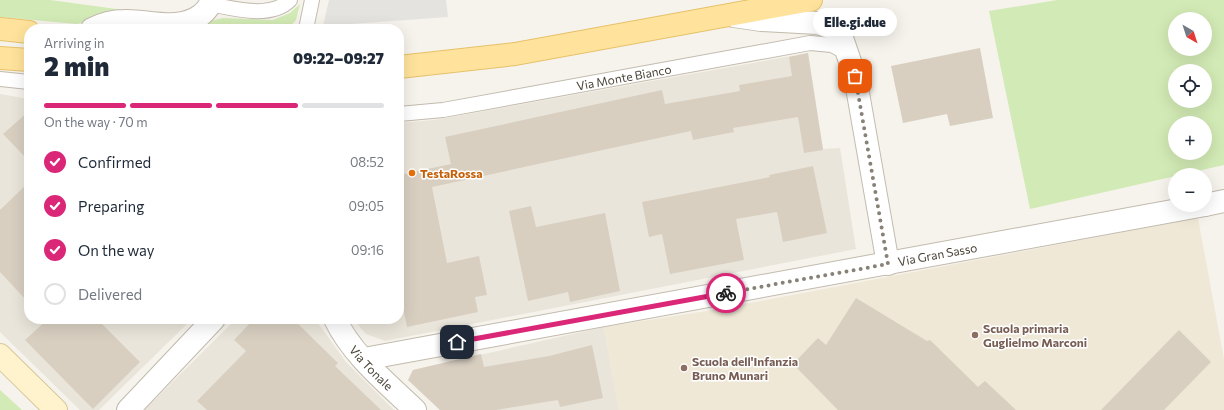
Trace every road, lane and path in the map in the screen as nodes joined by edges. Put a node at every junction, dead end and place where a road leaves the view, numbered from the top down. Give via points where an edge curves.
1 (290, 0) edge
2 (312, 0) edge
3 (811, 0) edge
4 (211, 2) edge
5 (731, 15) junction
6 (101, 24) edge
7 (166, 24) edge
8 (183, 24) edge
9 (307, 24) edge
10 (0, 29) edge
11 (24, 31) edge
12 (847, 53) junction
13 (24, 61) edge
14 (1, 65) edge
15 (404, 66) edge
16 (24, 68) edge
17 (24, 79) edge
18 (404, 114) edge
19 (1224, 202) edge
20 (1212, 204) edge
21 (1168, 212) edge
22 (888, 264) junction
23 (209, 324) edge
24 (338, 324) edge
25 (0, 355) edge
26 (364, 359) junction
27 (56, 410) edge
28 (128, 410) edge
29 (415, 410) edge

1 - 4 lane via 283,8 273,11 246,10
2 - 9 lane
3 - 5 main road
4 - 8 street via 206,11
5 - 12 street via 761,20 818,23 834,29 842,38
5 - 15 main road via 515,54
6 - 7 street via 124,21
10 - 11 main road
12 - 18 lane, Via Monte Bianco via 832,45 810,43 443,110
12 - 22 street via 855,76
13 - 14 main road
14 - 16 lane
14 - 17 lane
19 - 20 street, Via Gran Sasso
21 - 22 street, Via Gran Sasso
22 - 26 street, Via Gran Sasso
23 - 28 street
24 - 26 street, Via Tonale
25 - 27 street
26 - 29 street, Via Tonale

